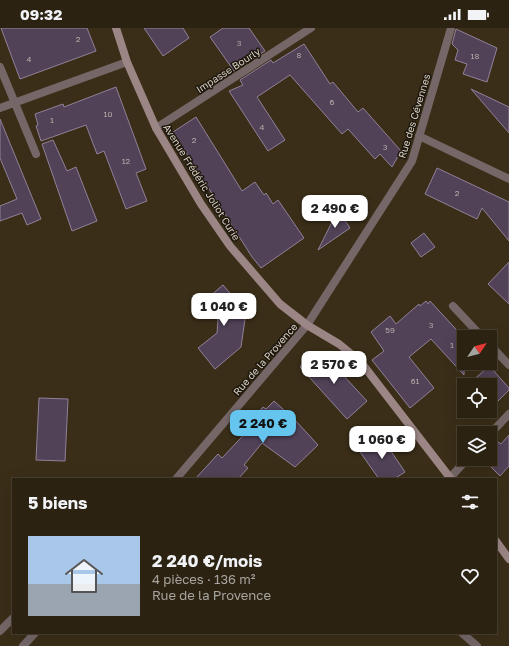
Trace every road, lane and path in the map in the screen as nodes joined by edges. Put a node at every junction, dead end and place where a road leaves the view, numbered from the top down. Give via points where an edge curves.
1 (116, 28) edge
2 (311, 28) edge
3 (451, 28) edge
4 (127, 62) junction
5 (0, 67) edge
6 (13, 103) junction
7 (0, 108) edge
8 (156, 128) junction
9 (419, 136) junction
10 (36, 154) dead end
11 (509, 179) edge
12 (453, 306) dead end
13 (307, 326) junction
14 (475, 330) edge
15 (497, 352) edge
16 (509, 365) edge
17 (509, 414) edge
18 (497, 427) edge
19 (461, 466) edge
20 (177, 478) edge
21 (449, 478) edge
22 (451, 478) edge
23 (497, 542) edge
24 (509, 559) edge
25 (12, 619) edge
26 (0, 632) edge
27 (34, 634) edge
28 (463, 634) edge
29 (23, 646) edge
30 (477, 646) edge

1 - 4 street, Avenue Frédéric Joliot Curie
2 - 8 street, Impasse Bourly
3 - 9 street, Rue des Cévennes
4 - 6 street
4 - 8 street, Avenue Frédéric Joliot Curie
5 - 6 street
6 - 7 street
6 - 10 street
8 - 13 street, Avenue Frédéric Joliot Curie via 201,204 230,246 280,304
9 - 11 street
9 - 13 street, Rue des Cévennes via 412,161
12 - 14 street
13 - 20 street, Rue de la Provence
13 - 21 street, Avenue Frédéric Joliot Curie via 339,344 360,362
15 - 16 street
17 - 18 street
19 - 22 street
23 - 24 street
25 - 26 street
27 - 29 street
28 - 30 street

